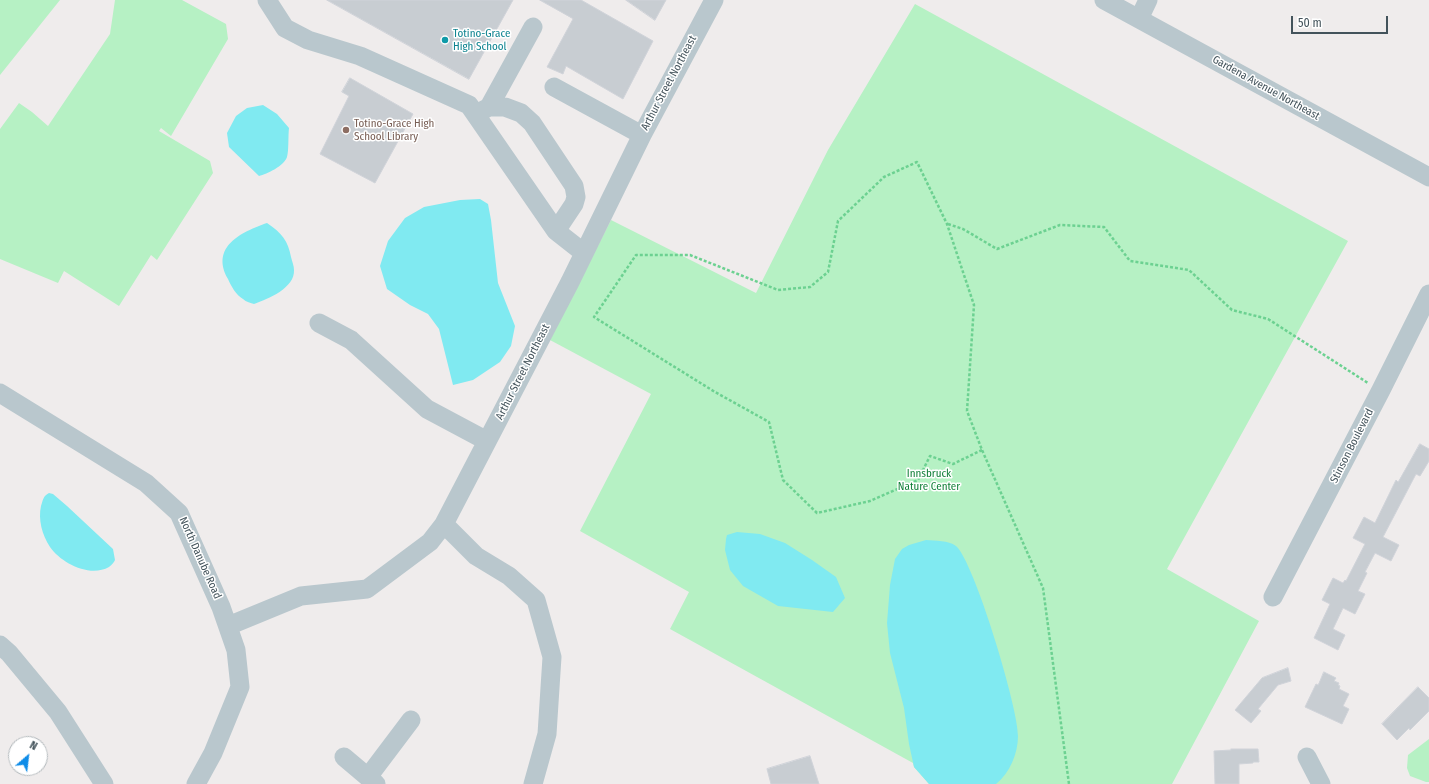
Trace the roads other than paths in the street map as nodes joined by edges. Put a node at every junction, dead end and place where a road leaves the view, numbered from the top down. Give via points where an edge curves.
1 (267, 0) edge
2 (714, 0) edge
3 (1104, 0) edge
4 (1148, 0) edge
5 (1139, 19) junction
6 (533, 27) dead end
7 (554, 87) dead end
8 (482, 111) junction
9 (642, 135) junction
10 (1429, 177) edge
11 (556, 231) junction
12 (584, 253) junction
13 (1429, 294) edge
14 (319, 323) dead end
15 (0, 393) edge
16 (487, 442) junction
17 (444, 524) junction
18 (1273, 597) dead end
19 (228, 626) junction
20 (0, 644) edge
21 (411, 720) dead end
22 (344, 757) dead end
23 (1307, 757) dead end
24 (372, 780) edge
25 (104, 784) edge
26 (196, 784) edge
27 (533, 784) edge
28 (1321, 784) edge

1 - 8 street via 285,28 308,40 360,56
2 - 9 street, Arthur Street Northeast
3 - 5 street, Gardena Avenue Northeast
4 - 5 street
5 - 10 street, Gardena Avenue Northeast
6 - 8 street
7 - 9 street
8 - 11 street
8 - 11 street via 505,107 521,112 532,123 574,186 574,204
9 - 12 street, Arthur Street Northeast
11 - 12 street
12 - 16 street, Arthur Street Northeast
13 - 18 street, Stinson Boulevard
14 - 16 street via 351,340 427,409
15 - 19 street, North Danube Road via 146,483 179,513
16 - 17 street, Arthur Street Northeast
17 - 19 street, Arthur Street Northeast via 430,542 367,589 301,596
17 - 27 street via 476,556 509,576 536,600 552,657 546,734
19 - 26 street, North Danube Road via 236,650 240,687 213,753
20 - 25 street via 58,712
21 - 24 street
22 - 24 street
23 - 28 street

